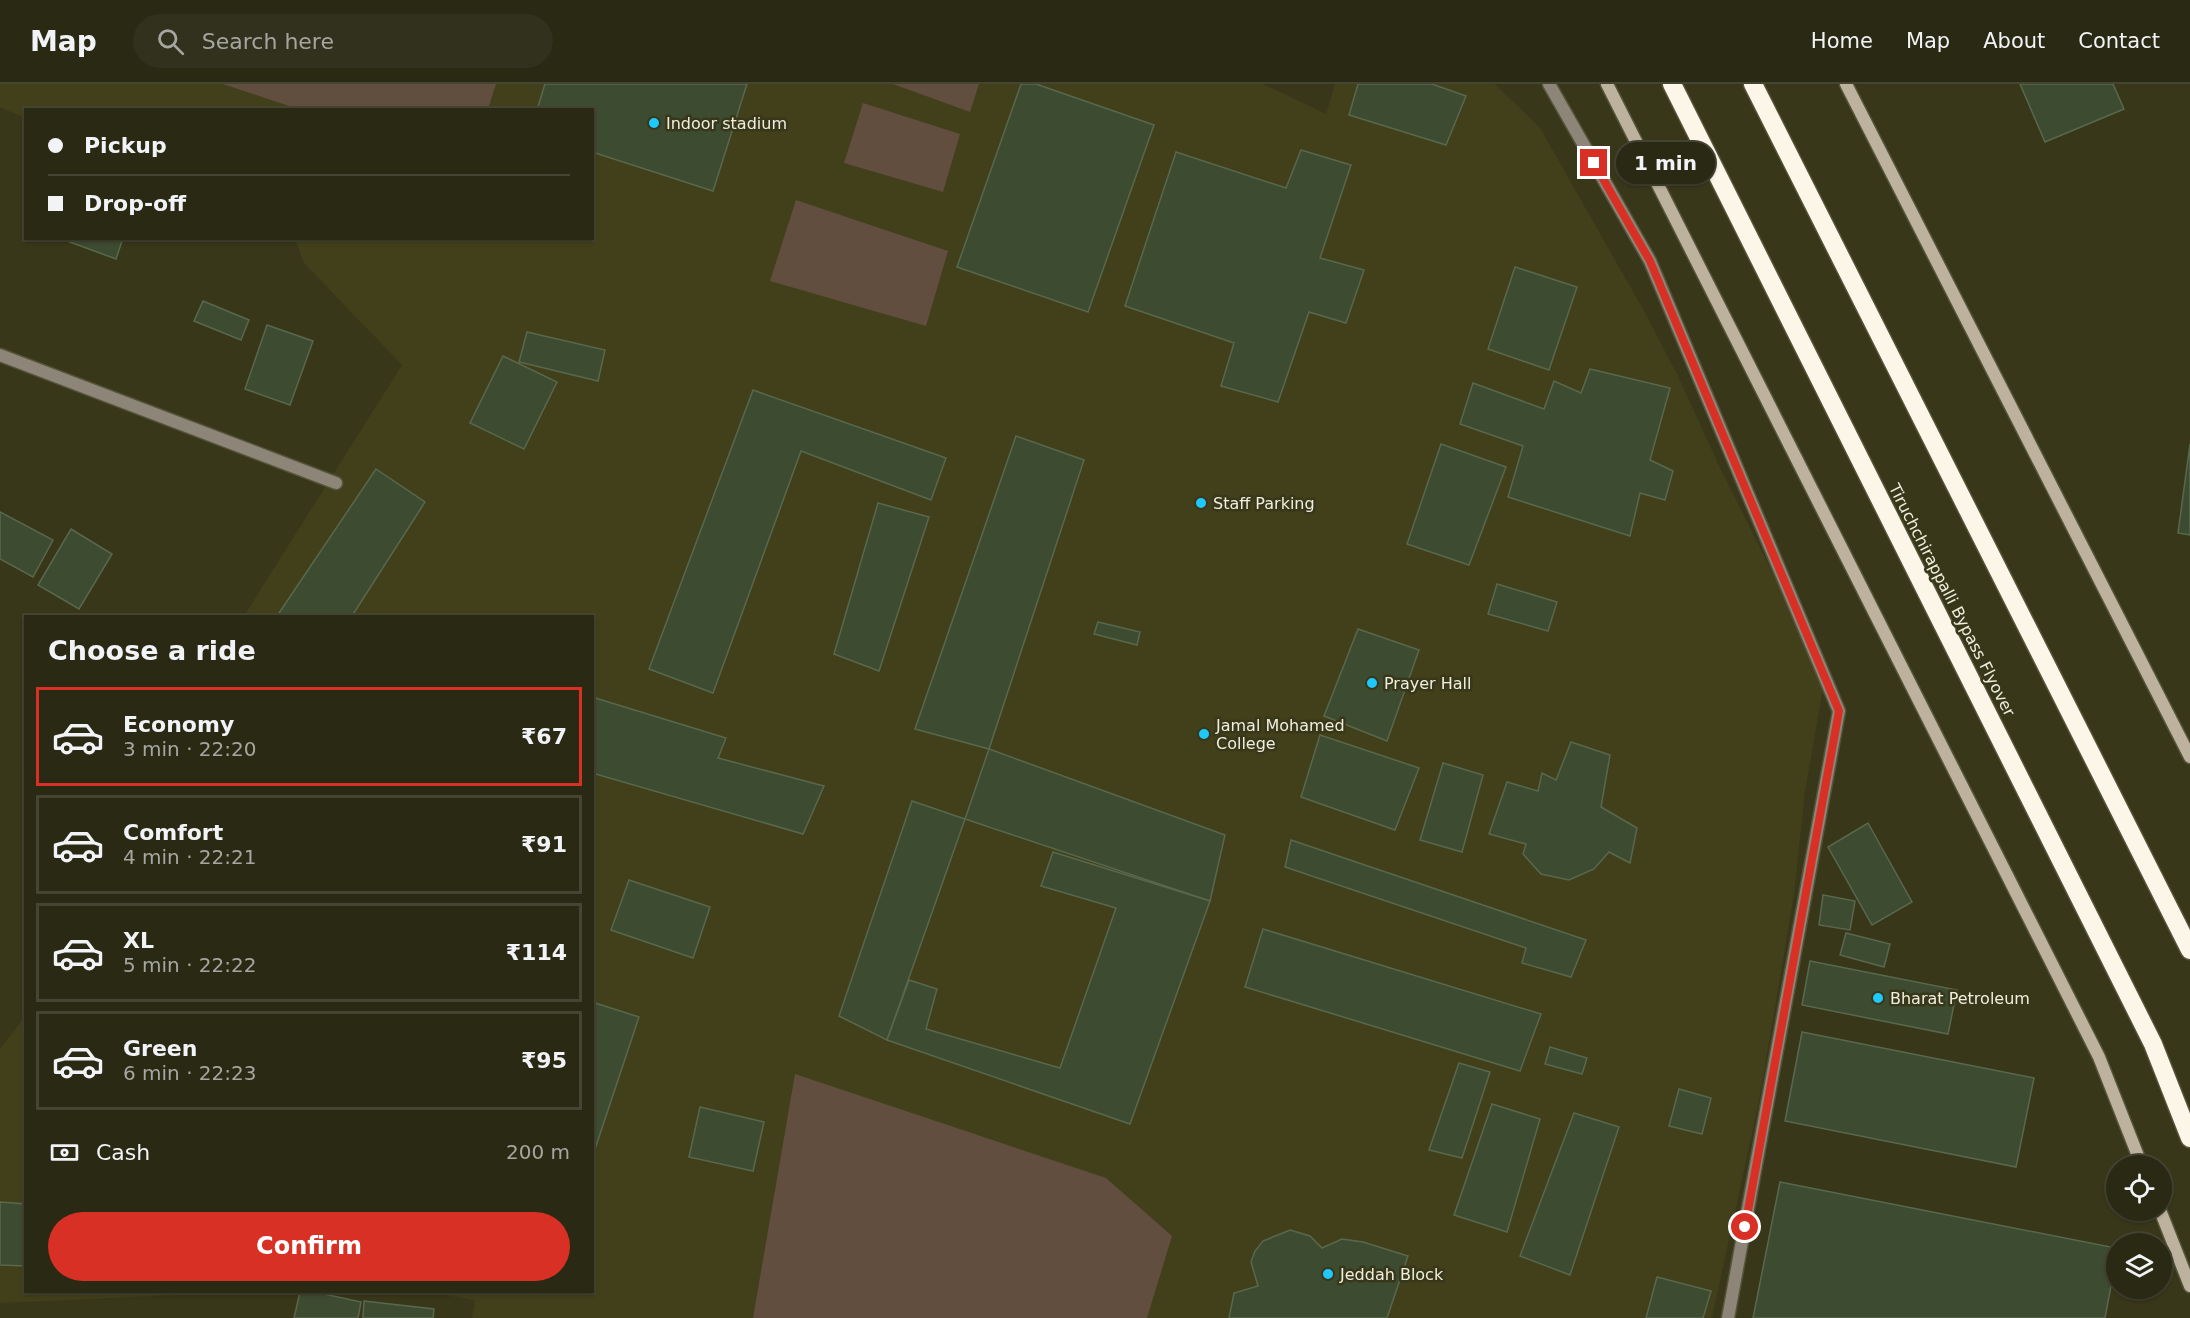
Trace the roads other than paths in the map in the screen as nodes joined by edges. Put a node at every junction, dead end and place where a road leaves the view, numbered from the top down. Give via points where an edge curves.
1 (1549, 84) edge
2 (1607, 84) edge
3 (1672, 84) edge
4 (1753, 84) edge
5 (1846, 84) edge
6 (0, 355) edge
7 (336, 483) dead end
8 (2190, 757) edge
9 (2190, 950) edge
10 (2190, 1138) edge
11 (2138, 1155) edge
12 (2164, 1221) edge
13 (2190, 1286) edge
14 (1728, 1318) edge

1 - 14 street via 1650,261 1839,711
2 - 11 street via 2099,1057
3 - 10 highway, Tiruchchirappalli Bypass Flyover via 2153,1044
4 - 9 highway
5 - 8 street
6 - 7 street
12 - 13 street

